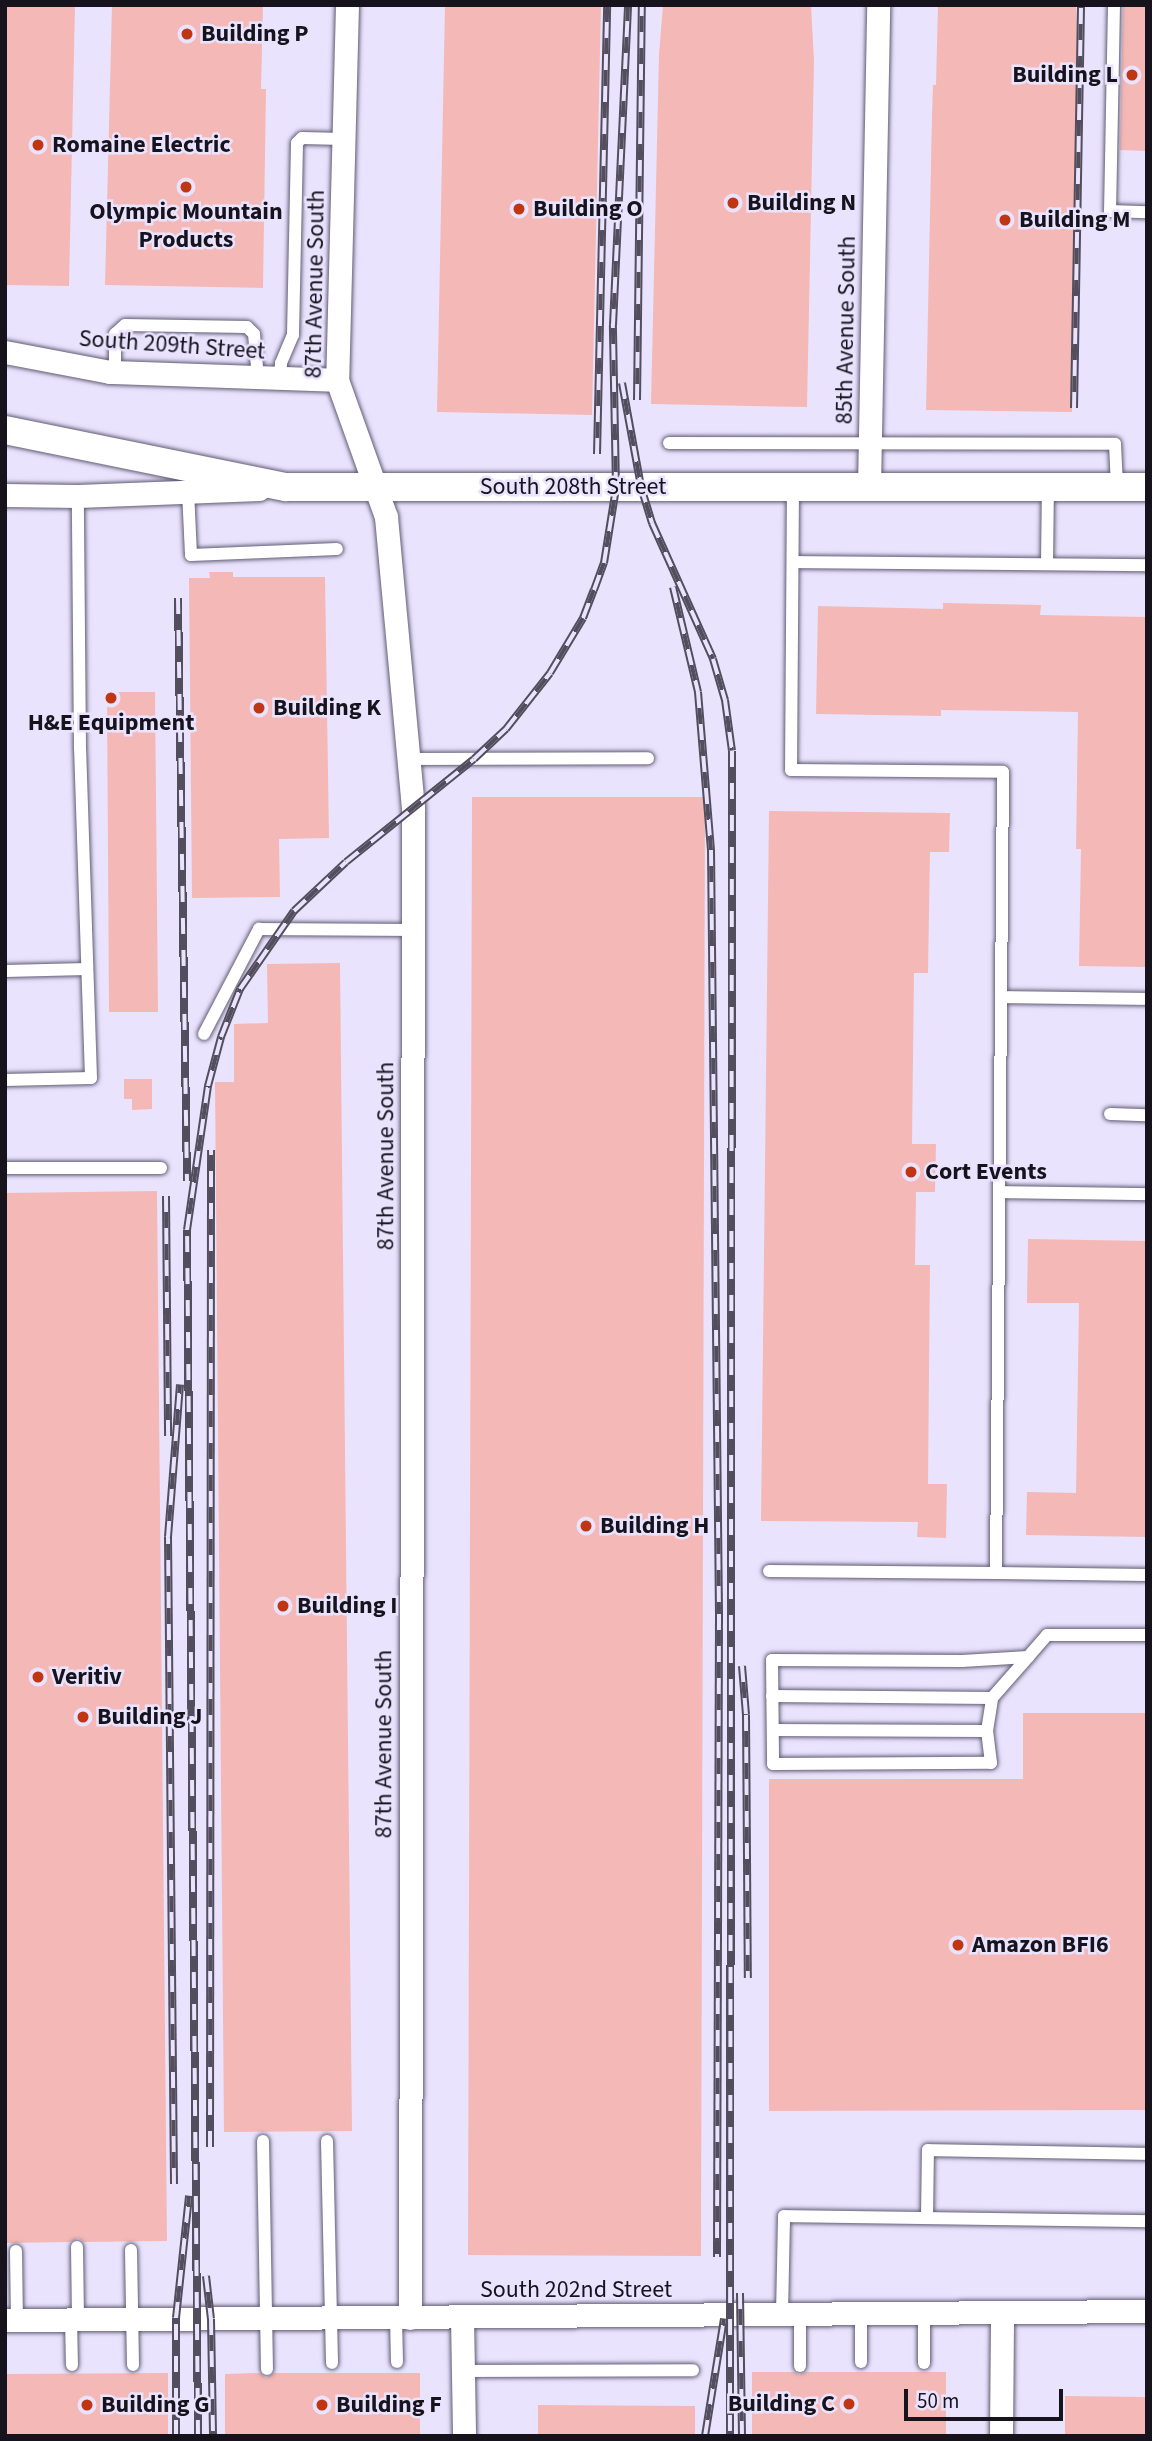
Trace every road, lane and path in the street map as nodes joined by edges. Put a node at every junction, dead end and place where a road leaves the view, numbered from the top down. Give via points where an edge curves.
1 (347, 5) edge
2 (878, 5) edge
3 (1114, 5) edge
4 (343, 139) junction
5 (1147, 212) edge
6 (5, 352) edge
7 (115, 372) junction
8 (269, 378) junction
9 (337, 380) junction
10 (5, 430) edge
11 (669, 443) dead end
12 (870, 444) junction
13 (375, 487) junction
14 (793, 487) junction
15 (869, 487) junction
16 (1048, 487) junction
17 (1117, 487) junction
18 (1147, 487) edge
19 (286, 488) junction
20 (188, 491) junction
21 (5, 495) edge
22 (78, 496) junction
23 (337, 549) dead end
24 (793, 562) junction
25 (1047, 564) junction
26 (1147, 565) edge
27 (648, 758) dead end
28 (408, 759) junction
29 (412, 930) junction
30 (87, 969) junction
31 (5, 971) edge
32 (1001, 997) junction
33 (1147, 999) edge
34 (204, 1034) dead end
35 (5, 1080) edge
36 (1110, 1114) dead end
37 (1147, 1115) edge
38 (5, 1168) edge
39 (161, 1168) dead end
40 (999, 1192) junction
41 (1147, 1194) edge
42 (769, 1571) dead end
43 (996, 1573) junction
44 (1147, 1575) edge
45 (1147, 1635) edge
46 (1028, 1657) junction
47 (772, 1696) junction
48 (992, 1698) junction
49 (773, 1730) junction
50 (988, 1731) junction
51 (263, 2141) dead end
52 (327, 2141) dead end
53 (1147, 2154) edge
54 (927, 2218) junction
55 (1147, 2221) edge
56 (77, 2247) dead end
57 (131, 2250) dead end
58 (16, 2251) dead end
59 (1147, 2311) edge
60 (924, 2313) junction
61 (1002, 2313) junction
62 (791, 2314) junction
63 (861, 2314) junction
64 (462, 2317) junction
65 (266, 2318) junction
66 (331, 2318) junction
67 (403, 2318) junction
68 (132, 2319) junction
69 (11, 2320) edge
70 (74, 2320) junction
71 (397, 2362) dead end
72 (861, 2362) dead end
73 (332, 2363) dead end
74 (924, 2363) dead end
75 (72, 2365) dead end
76 (133, 2365) dead end
77 (800, 2366) dead end
78 (267, 2369) dead end
79 (693, 2370) dead end
80 (463, 2371) junction
81 (464, 2436) edge
82 (1001, 2436) edge

1 - 4 street, 87th Avenue South
2 - 12 street, 85th Avenue South
3 - 5 lane via 1110,211
4 - 8 lane via 302,138 297,143 293,335
4 - 9 street, 87th Avenue South
6 - 7 street, South 209th Street
7 - 8 street, South 209th Street
7 - 8 lane via 115,334 125,325 247,327 254,334
8 - 9 street, South 209th Street
9 - 13 street, 87th Avenue South
10 - 19 street, South 208th Street
11 - 12 lane
12 - 15 street, 85th Avenue South
12 - 17 lane via 1115,444
13 - 14 street, South 208th Street
13 - 19 street, South 208th Street
13 - 28 street, 87th Avenue South via 386,517
14 - 15 street, South 208th Street
14 - 24 lane
15 - 16 street, South 208th Street
16 - 17 street, South 208th Street
16 - 25 lane
17 - 18 street, South 208th Street
19 - 20 street
20 - 22 street
20 - 23 lane via 191,555
21 - 22 street
22 - 30 lane
24 - 25 lane
24 - 32 lane via 791,770 1003,772
25 - 26 lane
27 - 28 lane
28 - 29 street, 87th Avenue South via 413,808
29 - 34 lane via 258,929
29 - 67 street, 87th Avenue South
30 - 31 lane
30 - 35 lane via 90,1078
32 - 33 lane
32 - 40 lane
36 - 37 lane
38 - 39 lane
40 - 41 lane
40 - 43 lane
42 - 43 lane
43 - 44 lane
45 - 46 lane via 1047,1635
46 - 47 lane via 772,1660
46 - 48 lane
47 - 48 lane
47 - 49 lane
48 - 50 lane
49 - 50 lane
49 - 50 lane via 773,1764 991,1763
51 - 65 lane
52 - 66 lane
53 - 54 lane via 928,2150
54 - 55 lane
54 - 62 lane via 784,2216
56 - 70 lane
57 - 68 lane
58 - 69 lane
59 - 61 street, South 202nd Street
60 - 61 street, South 202nd Street
60 - 63 street, South 202nd Street
60 - 74 lane
61 - 82 street
62 - 63 street, South 202nd Street
62 - 64 street, South 202nd Street
62 - 77 lane
63 - 72 lane
64 - 67 street, South 202nd Street
64 - 80 street
65 - 66 street, South 202nd Street
65 - 68 street, South 202nd Street
65 - 78 lane
66 - 67 street, South 202nd Street
66 - 73 lane
67 - 71 lane
68 - 70 street, South 202nd Street
68 - 76 lane
69 - 70 street, South 202nd Street
70 - 75 lane
79 - 80 lane
80 - 81 street

